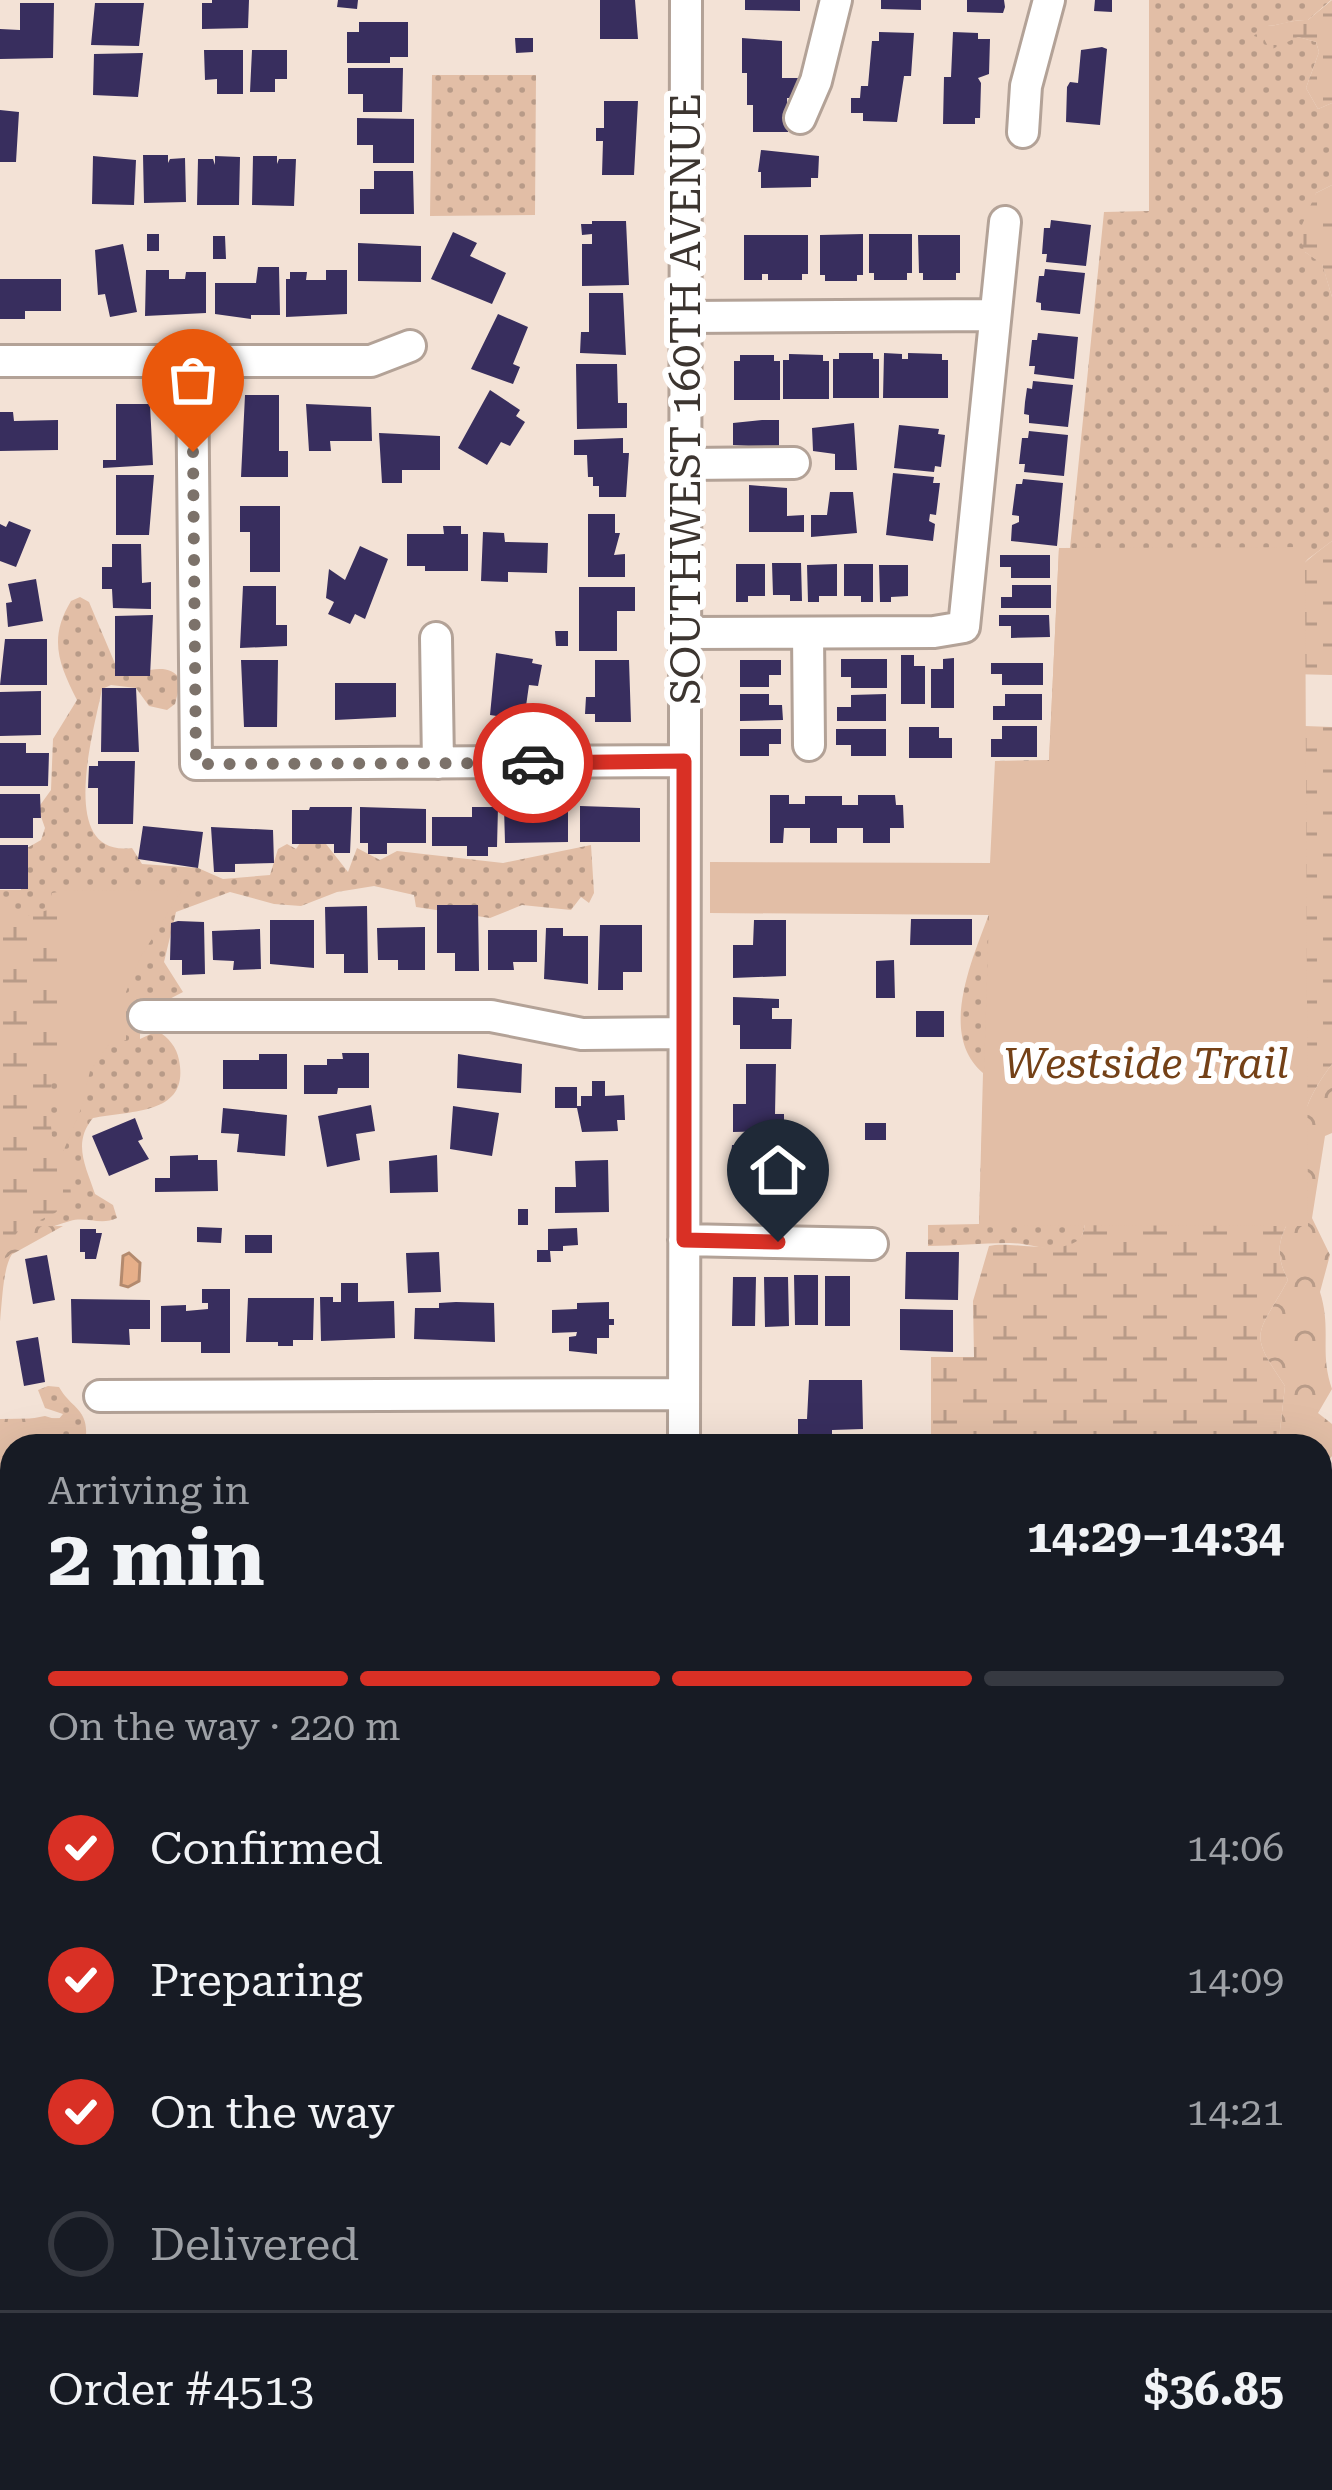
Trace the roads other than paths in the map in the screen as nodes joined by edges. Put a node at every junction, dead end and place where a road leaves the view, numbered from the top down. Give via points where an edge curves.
1 (686, 0) edge
2 (836, 0) edge
3 (1049, 0) edge
4 (800, 118) dead end
5 (1023, 133) dead end
6 (1005, 222) dead end
7 (994, 315) junction
8 (686, 317) junction
9 (410, 346) dead end
10 (0, 361) edge
11 (192, 362) junction
12 (794, 463) dead end
13 (686, 464) junction
14 (808, 632) junction
15 (685, 633) junction
16 (436, 638) dead end
17 (809, 745) dead end
18 (684, 761) junction
19 (438, 763) junction
20 (144, 1016) dead end
21 (684, 1033) junction
22 (684, 1240) junction
23 (872, 1244) dead end
24 (684, 1394) junction
25 (100, 1396) dead end
26 (684, 1434) edge

1 - 8 street, SOUTHWEST 160TH AVENUE
2 - 4 street
3 - 5 street via 1026,86
6 - 7 street
7 - 8 street
7 - 14 street via 964,627
8 - 13 street, SOUTHWEST 160TH AVENUE
9 - 11 street via 371,361
10 - 11 street
11 - 19 street via 196,764
12 - 13 street
13 - 15 street, SOUTHWEST 160TH AVENUE
14 - 15 street
14 - 17 street
15 - 18 street, SOUTHWEST 160TH AVENUE
16 - 19 street
18 - 19 street
18 - 21 street, SOUTHWEST 160TH AVENUE
20 - 21 street via 490,1016 582,1034
21 - 22 street, SOUTHWEST 160TH AVENUE
22 - 23 street
22 - 24 street, SOUTHWEST 160TH AVENUE
24 - 25 street
24 - 26 street, SOUTHWEST 160TH AVENUE

